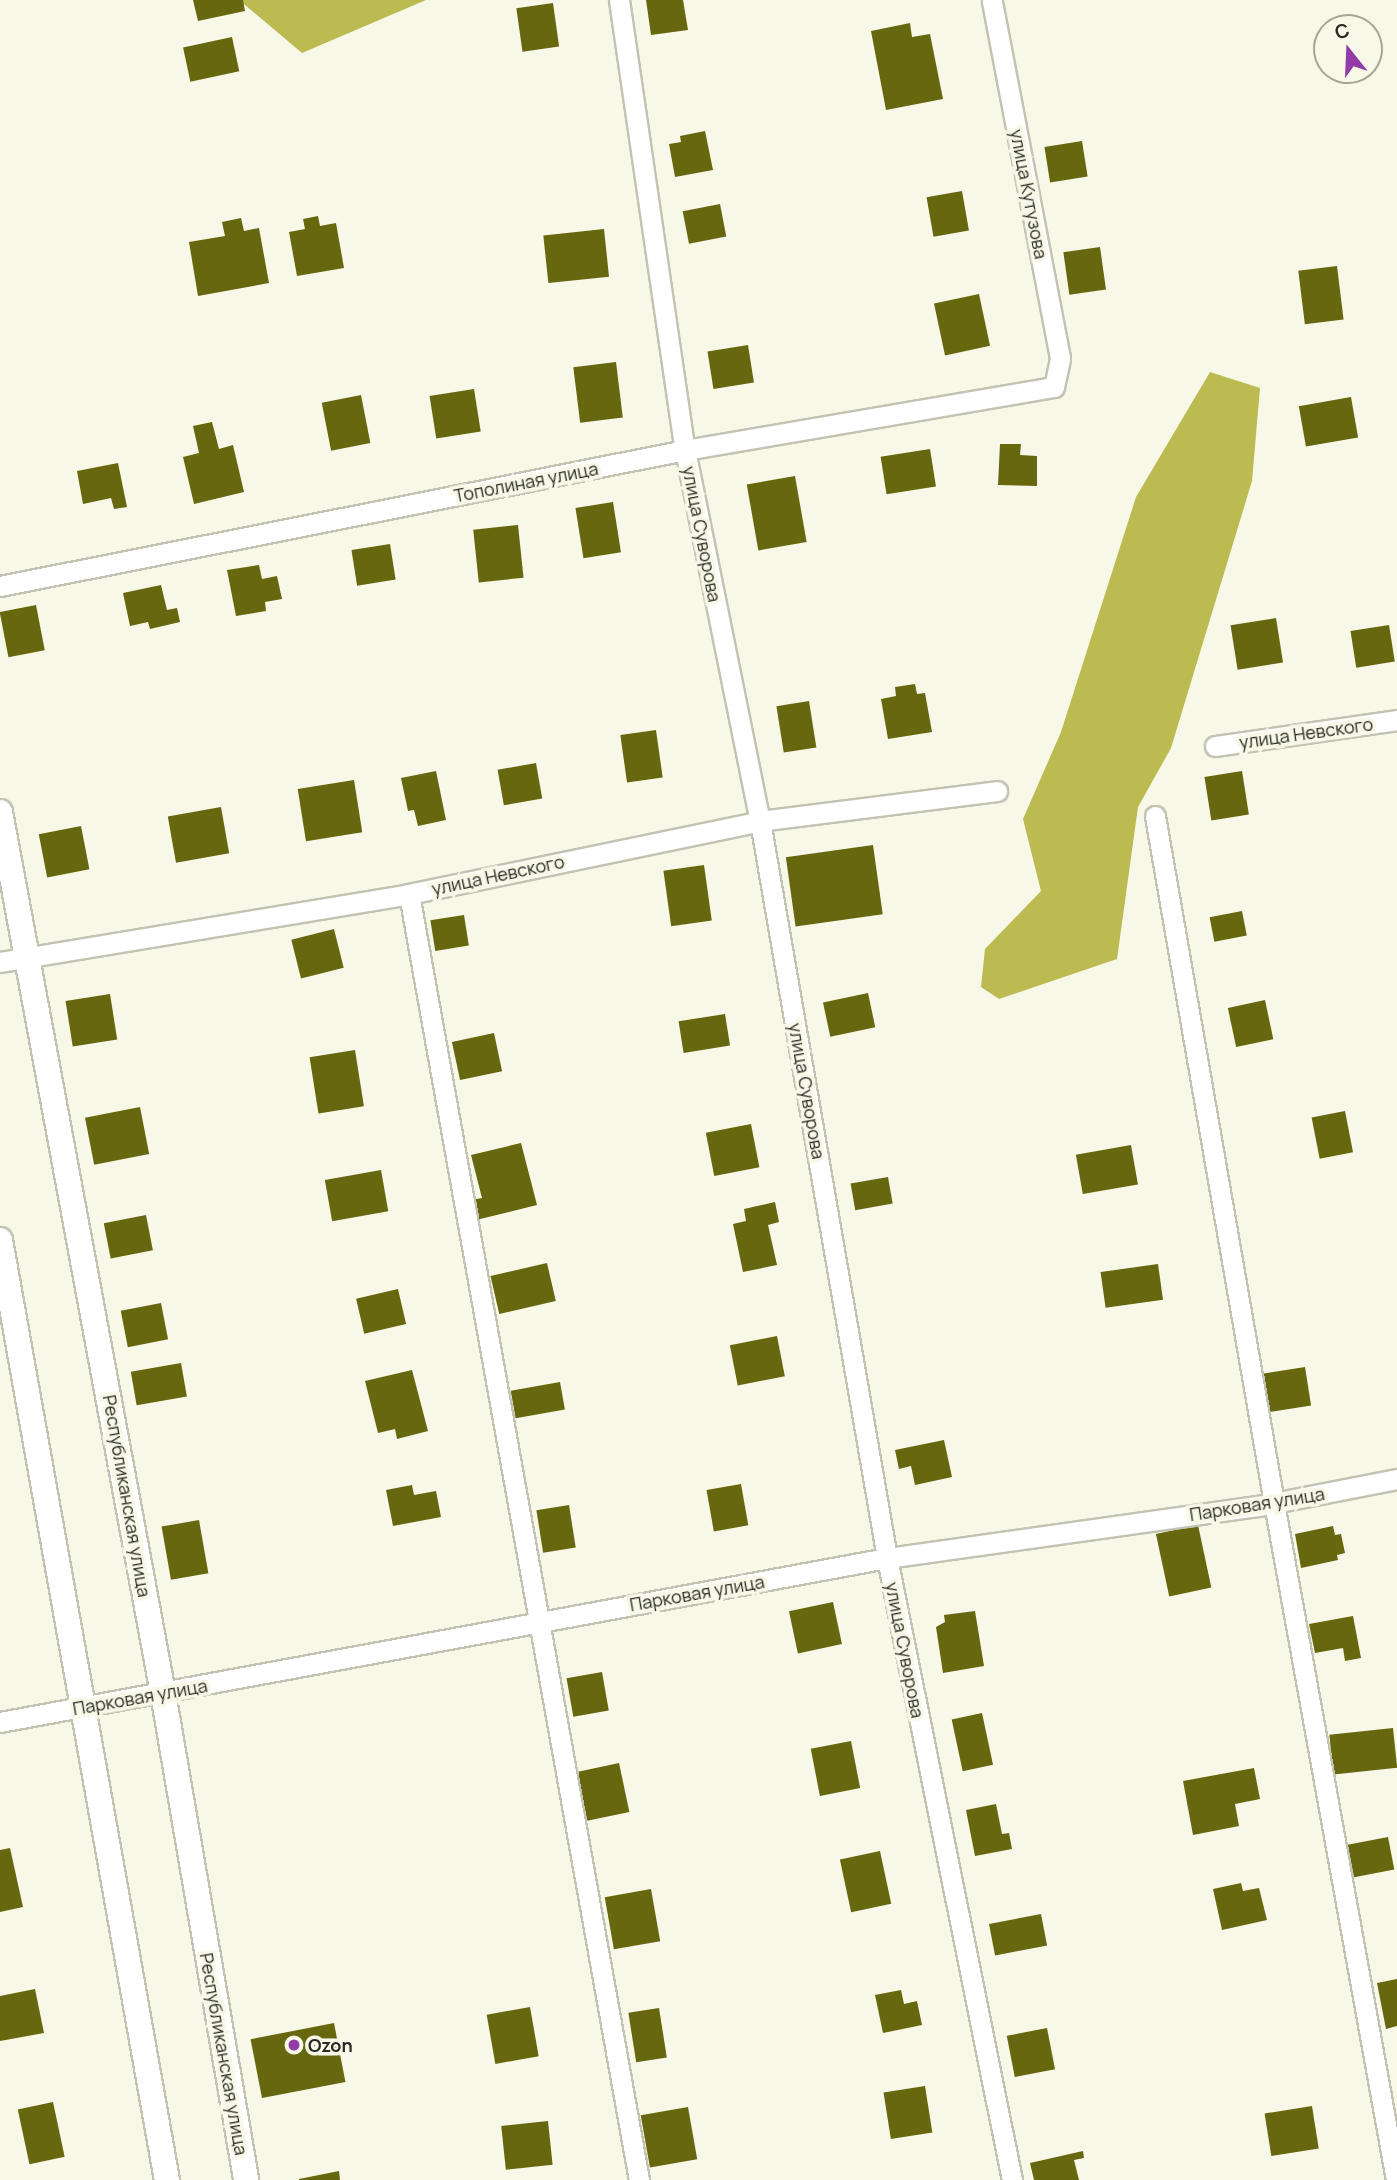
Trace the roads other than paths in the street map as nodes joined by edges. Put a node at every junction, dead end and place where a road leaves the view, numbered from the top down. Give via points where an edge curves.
1 (618, 0) edge
2 (992, 0) edge
3 (1054, 387) joint
4 (685, 450) junction
5 (0, 586) edge
6 (1397, 720) edge
7 (1215, 746) dead end
8 (997, 791) dead end
9 (0, 812) edge
10 (1155, 816) dead end
11 (760, 821) junction
12 (409, 894) junction
13 (27, 957) junction
14 (0, 962) edge
15 (0, 1240) edge
16 (1397, 1479) edge
17 (1273, 1503) junction
18 (887, 1558) junction
19 (541, 1622) junction
20 (163, 1693) junction
21 (82, 1707) junction
22 (0, 1722) edge
23 (167, 2180) edge
24 (246, 2180) edge
25 (639, 2180) edge
26 (1012, 2180) edge
27 (1396, 2180) edge

1 - 4 street, улица Суворова
2 - 3 street, улица Кутузова via 1060,358
3 - 4 street, Тополиная улица
4 - 5 street, Тополиная улица
4 - 11 street, улица Суворова
6 - 7 street, улица Невского
8 - 11 street, улица Невского
9 - 13 street, Республиканская улица
10 - 17 street
11 - 12 street, улица Невского
11 - 18 street, улица Суворова
12 - 13 street, улица Невского
12 - 19 street
13 - 14 street, улица Невского
13 - 20 street, Республиканская улица
15 - 21 street
16 - 17 street, Парковая улица
17 - 18 street, Парковая улица
17 - 27 street
18 - 19 street, Парковая улица
18 - 26 street, улица Суворова
19 - 20 street, Парковая улица
19 - 25 street
20 - 21 street, Парковая улица
20 - 24 street, Республиканская улица
21 - 22 street, Парковая улица
21 - 23 street

